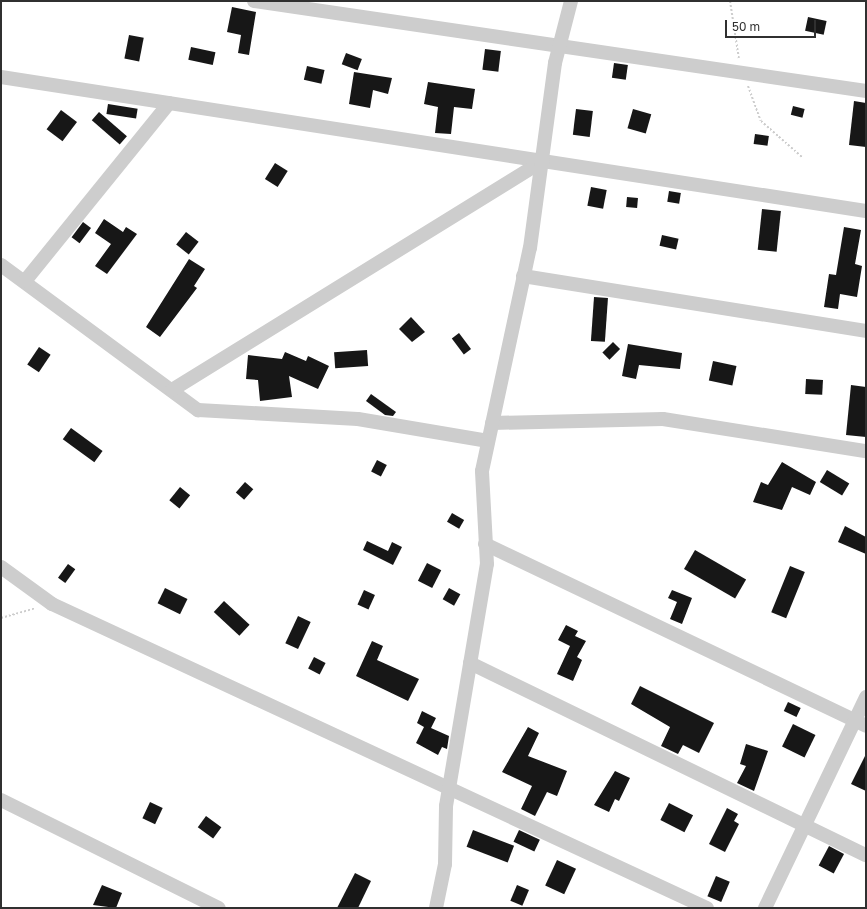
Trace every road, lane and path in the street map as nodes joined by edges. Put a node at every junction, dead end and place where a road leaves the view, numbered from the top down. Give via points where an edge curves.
1 (254, 1) edge
2 (571, 1) edge
3 (560, 46) junction
4 (1, 77) edge
5 (866, 92) edge
6 (169, 103) junction
7 (543, 161) junction
8 (866, 211) edge
9 (1, 265) edge
10 (524, 276) junction
11 (25, 281) junction
12 (866, 331) edge
13 (172, 390) junction
14 (492, 423) junction
15 (488, 441) junction
16 (866, 451) edge
17 (485, 544) junction
18 (1, 568) edge
19 (52, 604) junction
20 (1, 618) edge
21 (470, 664) junction
22 (866, 697) edge
23 (860, 723) edge
24 (448, 790) junction
25 (1, 800) edge
26 (806, 827) junction
27 (866, 856) edge
28 (219, 908) edge
29 (436, 908) edge
30 (707, 908) edge
31 (765, 908) edge

1 - 3 street
2 - 3 street
3 - 5 street
3 - 7 street via 555,63
4 - 6 street
6 - 7 street
6 - 11 street
7 - 8 street
7 - 10 street
7 - 13 street
9 - 11 street
10 - 12 street
10 - 14 street
11 - 13 street
13 - 15 street via 198,410 358,419
14 - 15 street
14 - 16 street via 664,419
15 - 17 street via 482,471
17 - 21 street via 486,564
17 - 23 street
18 - 19 street
19 - 20 path
19 - 24 street
21 - 24 street
21 - 26 street
22 - 23 street
23 - 26 street
24 - 29 street via 445,864
24 - 30 street
25 - 28 street
26 - 27 street
26 - 31 street

